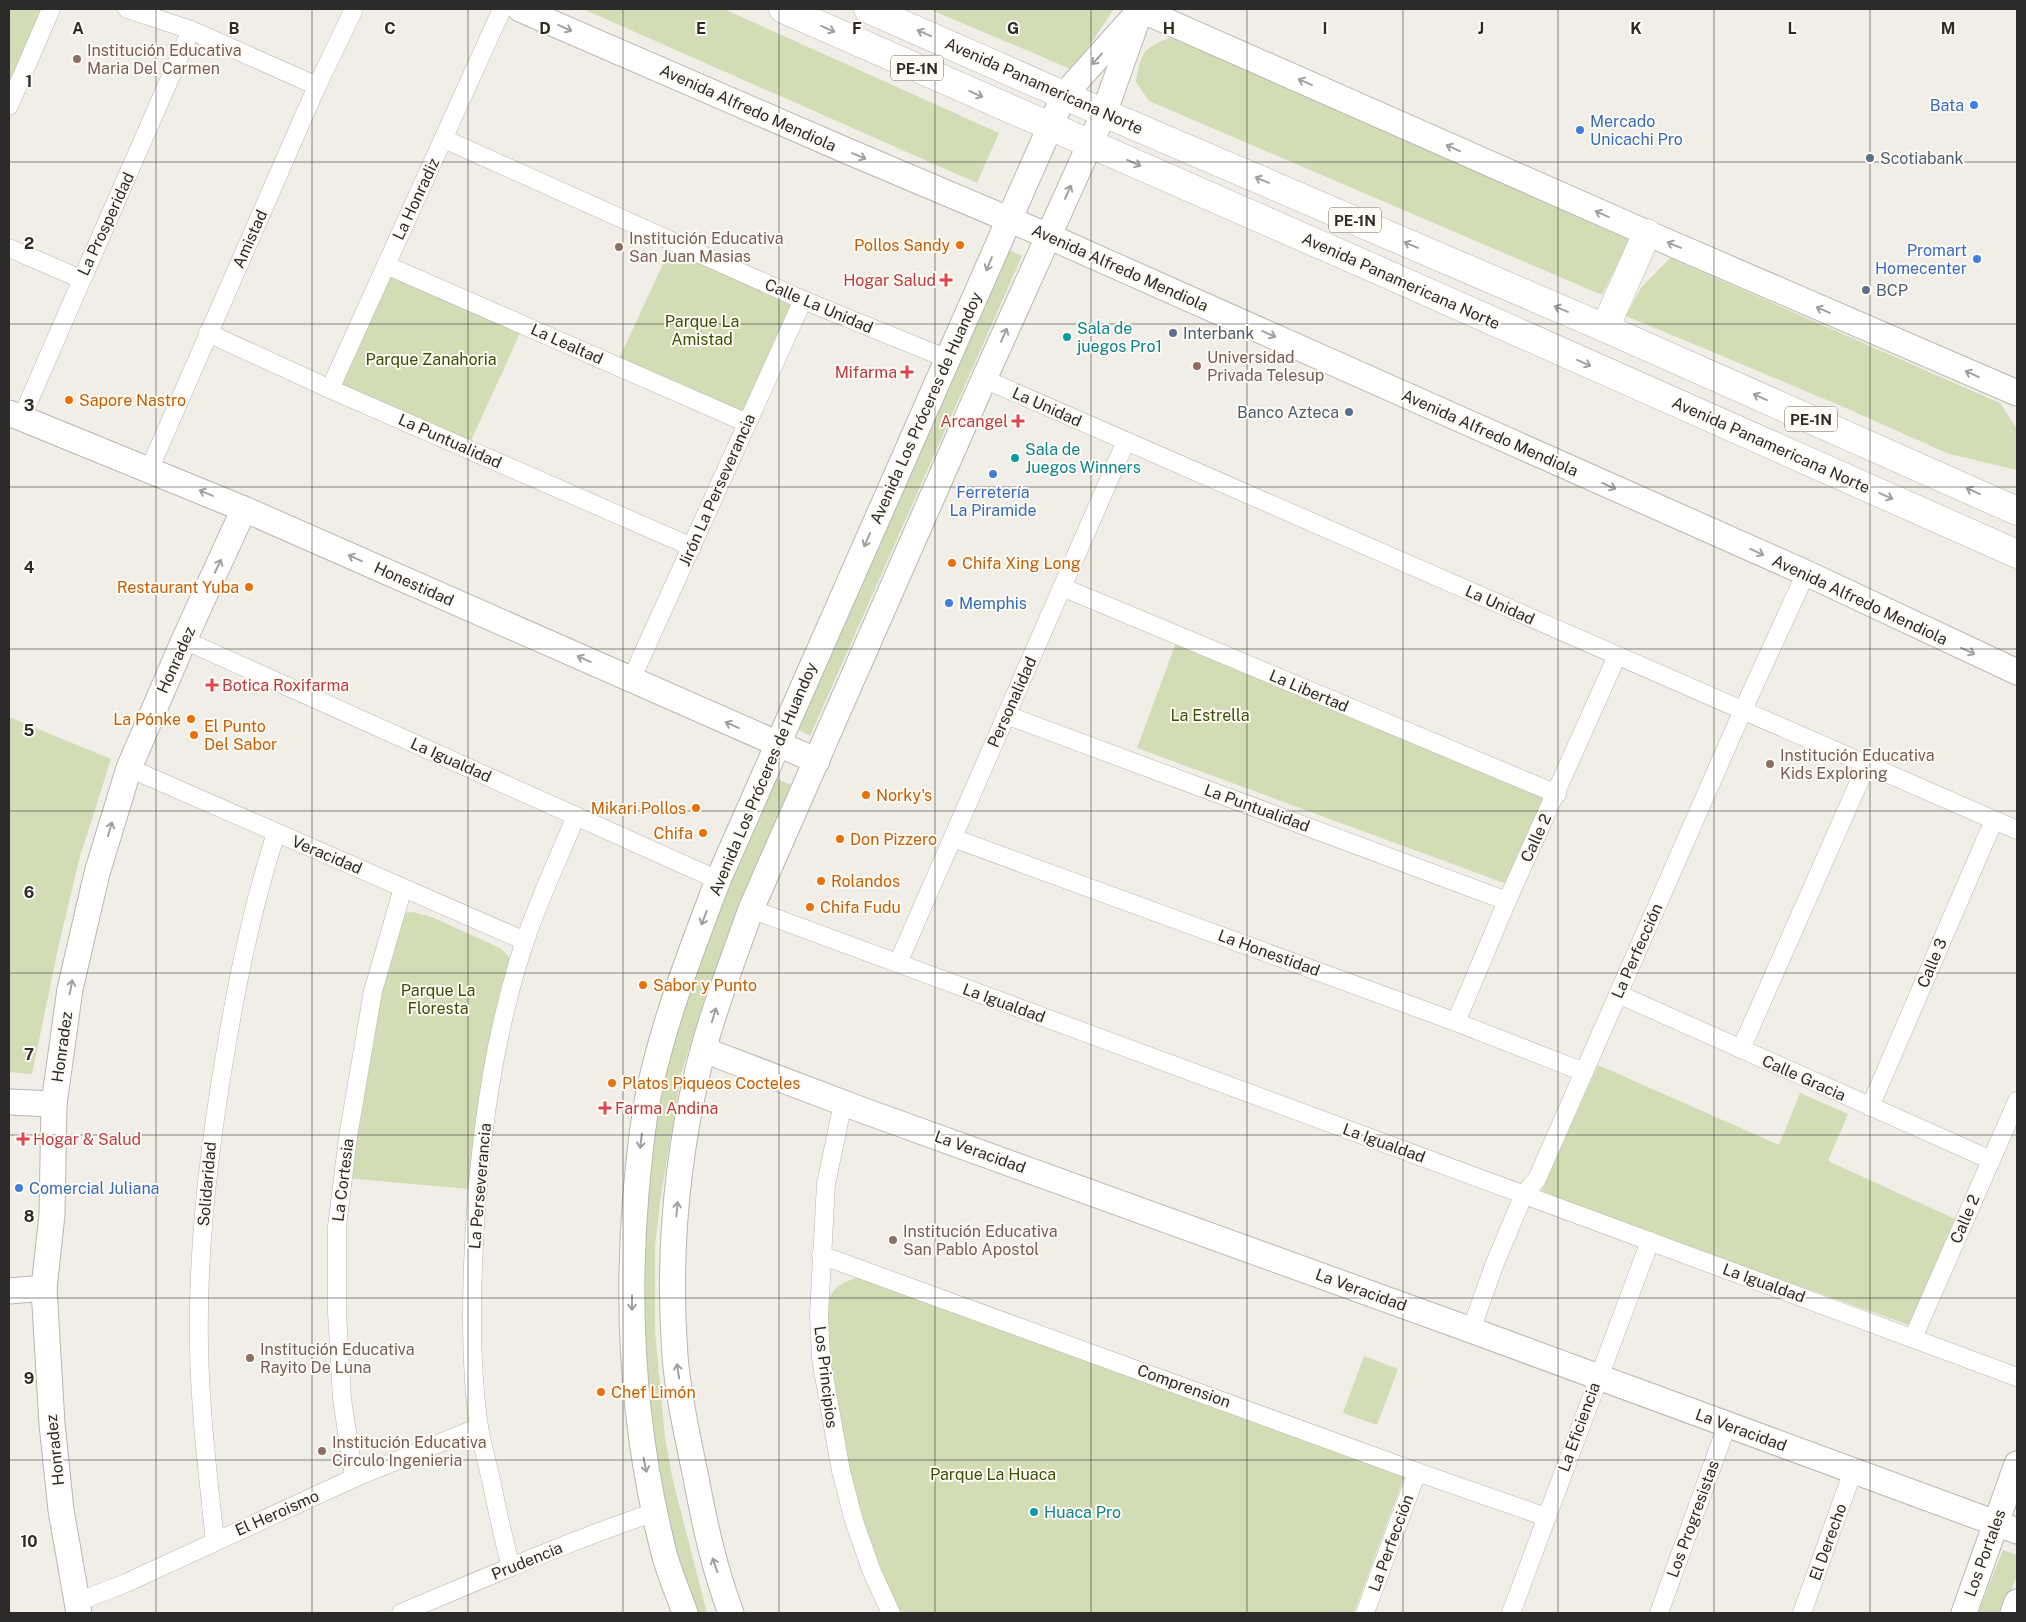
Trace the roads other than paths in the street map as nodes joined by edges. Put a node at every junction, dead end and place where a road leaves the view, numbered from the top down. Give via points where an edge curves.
1 (51, 9) edge
2 (127, 9) edge
3 (354, 9) edge
4 (502, 9) edge
5 (520, 9) edge
6 (783, 9) edge
7 (868, 9) edge
8 (1140, 9) edge
9 (191, 30) junction
10 (317, 86) junction
11 (1064, 95) junction
12 (9, 106) edge
13 (1104, 113) junction
14 (1050, 127) junction
15 (444, 139) junction
16 (1089, 144) junction
17 (1009, 219) junction
18 (1647, 233) junction
19 (1048, 236) junction
20 (9, 248) edge
21 (386, 265) junction
22 (81, 279) junction
23 (803, 300) junction
24 (1605, 328) junction
25 (208, 333) junction
26 (948, 359) junction
27 (984, 379) junction
28 (330, 389) junction
29 (2017, 393) edge
30 (15, 416) edge
31 (748, 423) junction
32 (1126, 441) junction
33 (149, 470) junction
34 (244, 510) junction
35 (2017, 511) edge
36 (692, 548) junction
37 (2017, 554) edge
38 (1806, 573) junction
39 (1062, 587) junction
40 (184, 640) junction
41 (1617, 656) junction
42 (2017, 672) edge
43 (631, 680) junction
44 (1743, 710) junction
45 (1006, 715) junction
46 (777, 744) junction
47 (816, 761) junction
48 (1867, 764) junction
49 (128, 768) junction
50 (1556, 794) junction
51 (576, 816) junction
52 (1994, 820) junction
53 (2017, 830) edge
54 (276, 833) junction
55 (953, 838) junction
56 (718, 880) junction
57 (403, 888) junction
58 (1507, 901) junction
59 (751, 909) junction
60 (525, 941) junction
61 (898, 963) junction
62 (1618, 994) junction
63 (1456, 1022) junction
64 (1741, 1049) junction
65 (704, 1050) junction
66 (1584, 1072) junction
67 (2017, 1100) edge
68 (9, 1102) edge
69 (843, 1103) junction
70 (54, 1104) junction
71 (1870, 1107) junction
72 (1991, 1160) junction
73 (1524, 1194) junction
74 (1650, 1241) junction
75 (822, 1255) junction
76 (44, 1288) junction
77 (9, 1291) edge
78 (1471, 1330) junction
79 (1913, 1338) junction
80 (1598, 1376) junction
81 (2017, 1377) edge
82 (1727, 1424) junction
83 (479, 1427) junction
84 (2017, 1464) edge
85 (1853, 1471) junction
86 (1417, 1472) junction
87 (354, 1478) junction
88 (655, 1512) junction
89 (1546, 1517) junction
90 (2006, 1528) edge
91 (215, 1541) junction
92 (510, 1567) junction
93 (2017, 1602) edge
94 (78, 1607) edge
95 (401, 1613) edge
96 (685, 1613) edge
97 (731, 1613) edge
98 (891, 1613) edge
99 (1365, 1613) edge
100 (1510, 1613) edge
101 (1659, 1613) edge
102 (1802, 1613) edge
103 (1964, 1613) edge
104 (2013, 1613) edge

1 - 12 street
2 - 9 street
3 - 10 street, Amistad
4 - 15 street, La Honradiz
5 -> 17 main road, Avenida Alfredo Mendiola
6 -> 14 highway, Avenida Panamericana Norte / PE-1N
11 -> 7 highway, Avenida Panamericana Norte / PE-1N
8 -> 11 main road, Avenida Los Próceres de Huandoy
8 - 13 main road
18 -> 8 main road
9 - 10 street
9 - 22 street, La Prosperidad
10 - 25 street, Amistad
11 - 13 highway, Avenida Panamericana Norte / PE-1N
11 - 14 main road, Avenida Los Próceres de Huandoy
13 - 16 main road
24 -> 13 highway, Avenida Panamericana Norte / PE-1N
14 - 16 highway, Avenida Panamericana Norte / PE-1N
14 - 17 main road, Avenida Los Próceres de Huandoy
15 - 21 street, La Honradiz
15 - 23 street, Calle La Unidad
19 -> 16 main road
16 -> 37 highway, Avenida Panamericana Norte / PE-1N
17 - 19 main road, Avenida Alfredo Mendiola
17 -> 26 main road, Avenida Los Próceres de Huandoy
18 - 24 highway
29 -> 18 main road
27 -> 19 main road
19 -> 38 main road, Avenida Alfredo Mendiola
20 - 22 street
21 - 28 street, La Honradiz
21 - 31 street, La Lealtad
22 - 30 street, La Prosperidad
23 - 26 street, Calle La Unidad
23 - 31 street, Jirón La Perseverancia
35 -> 24 highway, Avenida Panamericana Norte / PE-1N
25 - 28 street, La Puntualidad
25 - 33 street, Amistad
26 -> 46 main road, Avenida Los Próceres de Huandoy
27 - 32 street, La Unidad
27 - 47 main road
28 - 36 street, La Puntualidad
30 - 33 main road, Honestidad
31 - 36 street, Jirón La Perseverancia
32 - 39 street, Personalidad
32 - 41 street, La Unidad
34 -> 33 main road, Honestidad
40 -> 34 main road, Honradez
43 -> 34 main road, Honestidad
36 - 43 street, Jirón La Perseverancia
38 -> 42 main road, Avenida Alfredo Mendiola
38 - 44 street, La Perfección
39 - 45 street, Personalidad
39 - 50 street, La Libertad
40 - 49 main road, Honradez
40 - 51 street, La Igualdad
41 - 44 street, La Unidad
41 - 50 street, Calle 2
46 -> 43 main road, Honestidad
44 - 48 street, La Unidad
44 - 62 street, La Perfección
45 - 55 street, Personalidad
45 - 58 street, La Puntualidad
46 - 47 main road, Honestidad
46 - 56 main road, Avenida Los Próceres de Huandoy
47 - 59 main road
48 - 52 street, La Unidad
48 - 64 street
49 - 54 street, Veracidad
70 -> 49 main road, Honradez via 70,989 98,867
50 - 58 street, Calle 2
51 - 56 street, La Igualdad
51 - 60 street, La Perseverancia
52 - 53 street, La Unidad
52 - 71 street, Calle 3
54 - 57 street, Veracidad
54 - 91 street, Solidaridad via 244,948 213,1124 204,1216 199,1346 204,1440
55 - 61 street, Personalidad
55 - 63 street, La Honestidad
56 -> 88 main road, Avenida Los Próceres de Huandoy via 678,986 654,1066 641,1139 632,1241 632,1347 643,1453
57 - 60 street, Veracidad
57 - 87 street, La Cortesia via 373,991 337,1227 342,1399
58 - 63 street, Calle 2
59 - 61 street, La Igualdad
65 -> 59 main road
60 - 83 street, La Perseverancia via 497,1051 479,1170 472,1319
61 - 73 street, La Igualdad
62 - 64 street, Calle Gracia
62 - 66 street, La Perfección
63 - 66 street, La Honestidad
64 - 71 street, Calle Gracia
65 - 69 main road, La Veracidad
97 -> 65 main road via 710,1550 675,1356 674,1244 679,1184
66 - 73 street, La Perfección via 1537,1179
67 - 72 street, Calle 2
68 - 70 main road
69 - 75 street, Los Principios via 826,1184
69 - 78 main road, La Veracidad
70 - 76 main road, Honradez via 52,1215
71 - 72 street, Calle Gracia
72 - 79 street, Calle 2
73 - 74 street, La Igualdad
73 - 78 street, La Perfección
74 - 79 street, La Igualdad
74 - 80 street, La Eficiencia
75 - 86 street, Comprension
75 - 98 street, Los Principios via 821,1358 831,1420 854,1521
76 - 77 main road
76 - 94 main road, Honradez via 61,1510
78 - 80 main road, La Veracidad
79 - 81 street, La Igualdad
80 - 82 main road, La Veracidad
80 - 89 street, La Eficiencia
82 - 85 main road, La Veracidad
82 - 101 street, Los Progresistas
83 - 87 street, El Heroismo
83 - 92 street, La Perseverancia
84 - 90 main road, Los Portales
85 - 90 main road, La Veracidad
85 - 102 street, El Derecho
86 - 89 street, Comprension
86 - 99 street, La Perfección
87 - 91 street, El Heroismo
88 - 92 street, Prudencia
88 - 96 main road, Avenida Los Próceres de Huandoy via 663,1550
89 - 100 street, La Eficiencia
90 - 103 main road, Los Portales
91 - 94 street, El Heroismo
92 - 95 street, Prudencia
93 - 104 main road

